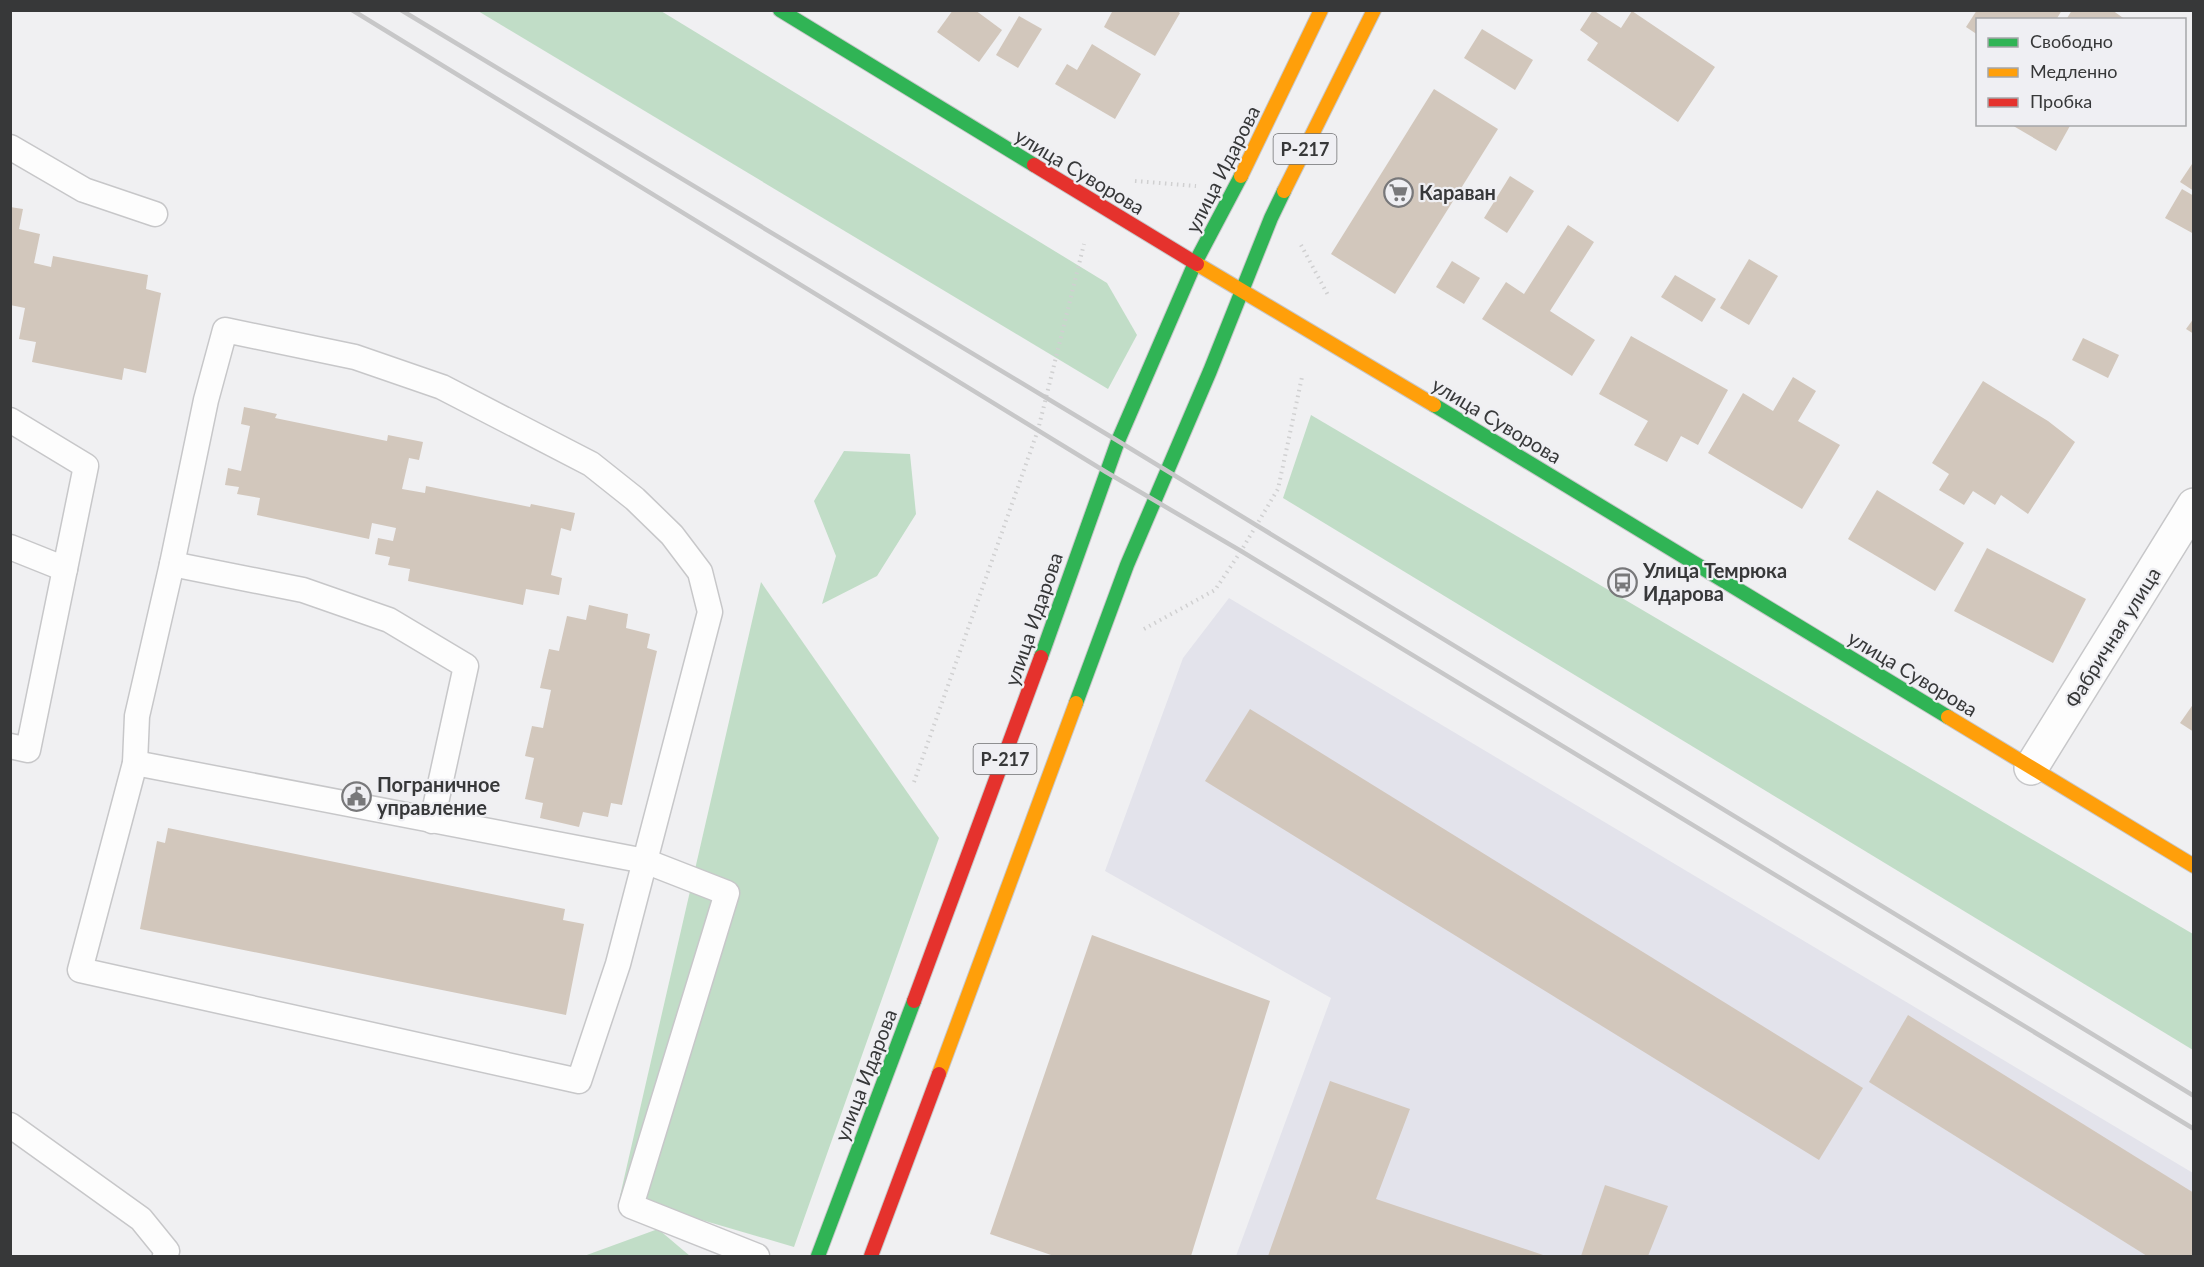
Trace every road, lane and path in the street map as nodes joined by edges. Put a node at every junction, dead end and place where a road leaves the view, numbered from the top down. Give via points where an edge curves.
1 (780, 10) edge
2 (1321, 10) edge
3 (1374, 10) edge
4 (10, 147) edge
5 (1129, 180) dead end
6 (1206, 187) dead end
7 (155, 214) dead end
8 (1297, 238) dead end
9 (1084, 244) dead end
10 (1195, 263) junction
11 (1242, 291) junction
12 (1330, 298) dead end
13 (1302, 377) dead end
14 (10, 420) edge
15 (2193, 505) edge
16 (10, 547) edge
17 (172, 564) junction
18 (65, 569) junction
19 (1138, 632) dead end
20 (10, 746) edge
21 (135, 763) junction
22 (2031, 768) junction
23 (914, 782) dead end
24 (432, 821) junction
25 (645, 861) junction
26 (2193, 866) edge
27 (10, 1125) edge
28 (165, 1257) edge
29 (756, 1257) edge
30 (818, 1257) edge
31 (871, 1257) edge

1 - 10 main road, улица Суворова
2 - 10 main road, улица Идарова / Р-217 via 1253,156
3 - 11 main road, Р-217 via 1271,218
4 - 7 lane via 84,190
5 - 6 path
8 - 12 path
9 - 23 path via 1038,430
10 - 11 main road, улица Суворова
10 - 30 main road, улица Идарова / Р-217 via 1106,472 1007,754
11 - 22 main road, улица Суворова
11 - 31 main road, Р-217 via 1127,565
13 - 19 path via 1278,489 1241,551 1215,590
14 - 18 lane via 86,466
15 - 22 street, Фабричная улица
16 - 18 lane
17 - 21 lane via 137,716
17 - 24 lane via 303,590 389,620 466,666
17 - 25 lane via 206,400 225,330 355,357 442,387 591,464 672,535 700,572 710,612
18 - 20 lane via 28,750
21 - 24 lane
21 - 25 lane via 80,970 579,1081 618,964
22 - 26 main road, улица Суворова
24 - 25 lane
25 - 29 lane via 728,893 631,1206
27 - 28 lane via 141,1219 167,1251

